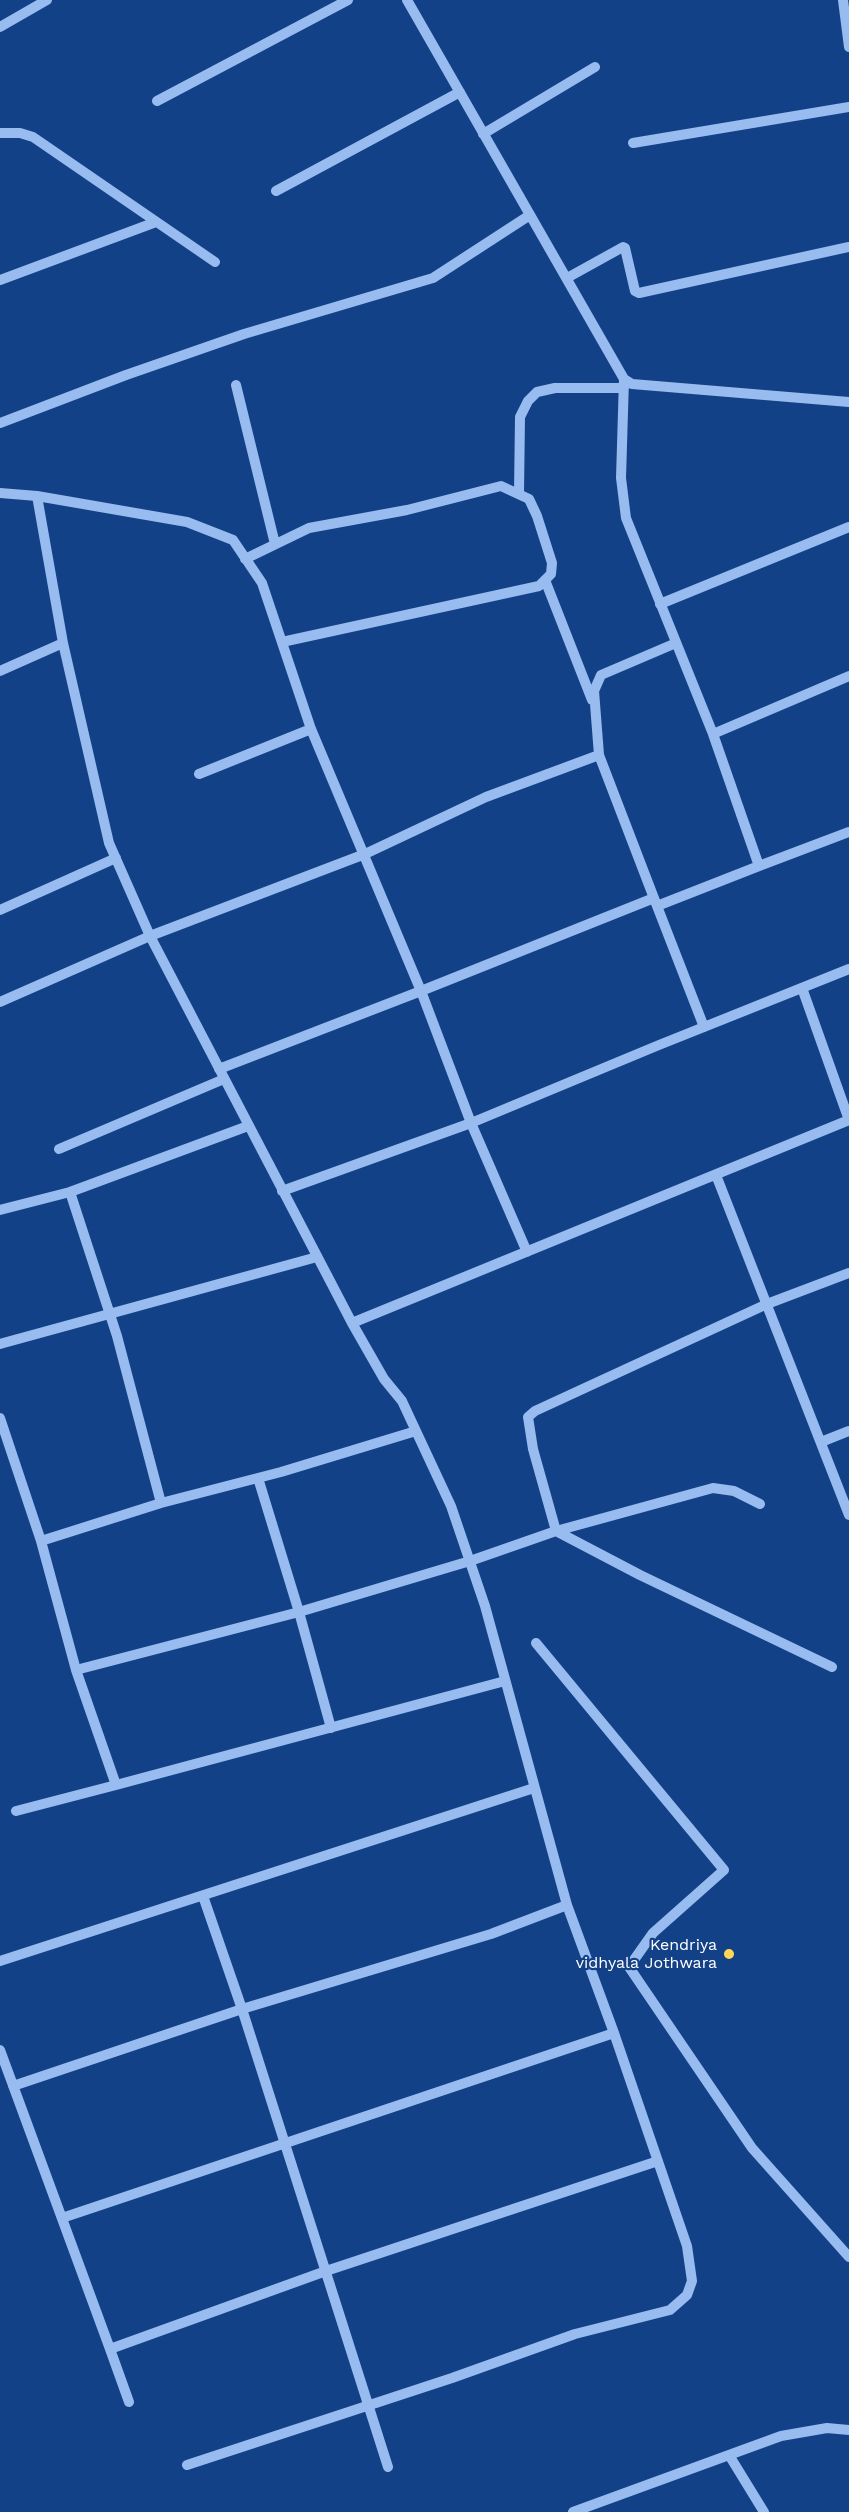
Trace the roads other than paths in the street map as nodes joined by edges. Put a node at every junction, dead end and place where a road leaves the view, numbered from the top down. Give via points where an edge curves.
1 (47, 0) edge
2 (348, 0) edge
3 (407, 0) edge
4 (843, 0) edge
5 (0, 27) edge
6 (849, 47) edge
7 (595, 67) dead end
8 (460, 93) junction
9 (157, 101) dead end
10 (849, 107) edge
11 (0, 133) edge
12 (483, 134) junction
13 (633, 143) dead end
14 (276, 191) dead end
15 (530, 215) junction
16 (156, 222) junction
17 (849, 247) edge
18 (215, 262) dead end
19 (567, 278) junction
20 (0, 280) edge
21 (624, 383) junction
22 (236, 385) dead end
23 (849, 402) edge
24 (0, 423) edge
25 (0, 493) edge
26 (519, 493) junction
27 (37, 496) junction
28 (849, 527) edge
29 (275, 544) junction
30 (245, 559) junction
31 (545, 580) junction
32 (660, 604) junction
33 (282, 642) junction
34 (63, 643) junction
35 (676, 643) junction
36 (0, 671) edge
37 (849, 676) edge
38 (594, 705) junction
39 (311, 729) junction
40 (713, 734) junction
41 (599, 754) junction
42 (199, 774) dead end
43 (849, 832) edge
44 (365, 854) junction
45 (116, 858) junction
46 (759, 866) junction
47 (655, 902) junction
48 (0, 910) edge
49 (150, 936) junction
50 (849, 969) edge
51 (802, 988) junction
52 (421, 992) junction
53 (0, 1002) edge
54 (704, 1027) junction
55 (219, 1069) junction
56 (224, 1079) junction
57 (849, 1120) edge
58 (471, 1123) junction
59 (248, 1126) junction
60 (59, 1149) dead end
61 (716, 1175) junction
62 (70, 1191) junction
63 (282, 1191) junction
64 (1, 1208) edge
65 (527, 1252) junction
66 (317, 1257) junction
67 (849, 1273) edge
68 (767, 1305) junction
69 (109, 1313) junction
70 (352, 1323) junction
71 (0, 1344) edge
72 (0, 1418) edge
73 (416, 1431) junction
74 (849, 1431) edge
75 (821, 1442) junction
76 (258, 1478) junction
77 (160, 1503) junction
78 (760, 1504) dead end
79 (849, 1515) edge
80 (556, 1532) junction
81 (40, 1541) junction
82 (470, 1561) junction
83 (299, 1612) junction
84 (536, 1643) dead end
85 (832, 1667) dead end
86 (76, 1670) junction
87 (505, 1681) junction
88 (332, 1728) junction
89 (116, 1785) junction
90 (534, 1788) junction
91 (16, 1811) dead end
92 (204, 1896) junction
93 (567, 1905) junction
94 (0, 1961) edge
95 (242, 2009) junction
96 (614, 2033) junction
97 (0, 2050) edge
98 (13, 2086) junction
99 (285, 2142) junction
100 (658, 2161) junction
101 (62, 2218) junction
102 (849, 2257) edge
103 (326, 2271) junction
104 (110, 2349) junction
105 (129, 2402) dead end
106 (369, 2405) junction
107 (849, 2430) edge
108 (729, 2455) junction
109 (187, 2465) dead end
110 (388, 2467) dead end
111 (573, 2512) edge
112 (764, 2512) edge

1 - 5 street
2 - 9 street
3 - 8 street
4 - 6 street
7 - 12 street
8 - 12 street
8 - 14 street
10 - 13 street
11 - 16 street via 33,137
12 - 15 street
15 - 19 street
15 - 24 street via 433,278 244,334
16 - 18 street
16 - 20 street
17 - 19 street via 639,293 635,291 623,247
19 - 21 street
21 - 23 street
21 - 26 street via 555,388 537,392 528,401 520,417
21 - 32 street via 621,478 626,518
22 - 29 street
25 - 27 street
26 - 29 street via 501,486 407,510 309,528
26 - 31 street via 529,499 552,563 551,574
27 - 30 street via 187,522 233,540
27 - 34 street
28 - 32 street
29 - 30 street
30 - 33 street via 262,583
31 - 33 street via 539,586
31 - 38 street
32 - 35 street
33 - 39 street
34 - 36 street
34 - 45 street via 109,843
35 - 38 street via 601,675 594,691
35 - 40 street
37 - 40 street
38 - 41 street
39 - 42 street
39 - 44 street
40 - 46 street
41 - 44 street via 486,797
41 - 47 street
43 - 46 street
44 - 49 street
44 - 52 street
45 - 48 street
45 - 49 street
46 - 47 street
47 - 52 street
47 - 54 street
49 - 53 street
49 - 55 street
50 - 51 street
51 - 54 street
51 - 57 street
52 - 55 street
52 - 58 street
54 - 58 street
55 - 56 street
56 - 59 street
56 - 60 street
57 - 61 street
58 - 63 street
58 - 65 street
59 - 62 street
59 - 63 street
61 - 65 street
61 - 68 street
62 - 64 street
62 - 69 street
63 - 66 street
65 - 70 street
66 - 69 street
66 - 70 street
67 - 68 street
68 - 75 street
68 - 80 street via 528,1417
69 - 71 street
69 - 77 street
70 - 73 street via 384,1379 402,1401
72 - 81 street
73 - 76 street
73 - 82 street via 451,1506
74 - 75 street
75 - 79 street
76 - 77 street
76 - 83 street
77 - 81 street
78 - 80 street via 734,1491 713,1488
80 - 82 street
80 - 85 street
81 - 86 street
82 - 83 street
82 - 87 street
83 - 86 street
83 - 88 street
84 - 102 street via 724,1870 653,1933 629,1967 752,2148
86 - 89 street
87 - 88 street
87 - 90 street
88 - 89 street
89 - 91 street
90 - 92 street
90 - 93 street
92 - 94 street
92 - 95 street
93 - 95 street via 491,1934
93 - 96 street
95 - 98 street
95 - 99 street
96 - 99 street
96 - 100 street
97 - 98 street
98 - 101 street
99 - 101 street
99 - 103 street
100 - 103 street
100 - 106 street via 687,2246 692,2281 687,2295 670,2310 575,2334
101 - 104 street
103 - 104 street
103 - 106 street
104 - 105 street
106 - 109 street
106 - 110 street
107 - 108 street via 827,2428 781,2436
108 - 111 street
108 - 112 street

